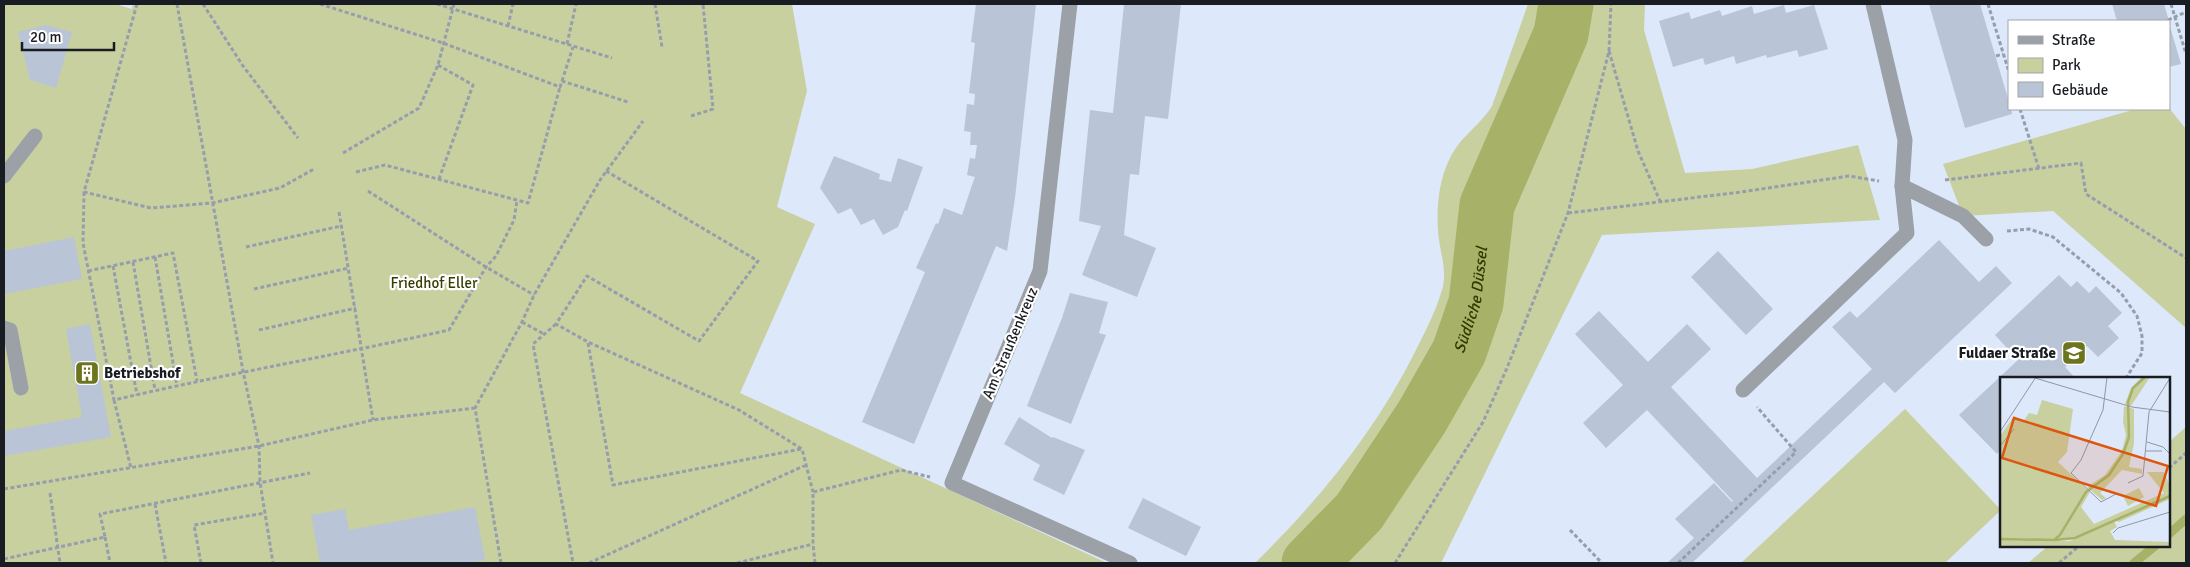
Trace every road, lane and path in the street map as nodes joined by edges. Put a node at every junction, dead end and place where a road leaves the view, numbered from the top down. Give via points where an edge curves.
1 (137, 4) edge
2 (177, 4) edge
3 (203, 4) edge
4 (320, 4) edge
5 (437, 4) edge
6 (454, 4) edge
7 (513, 4) edge
8 (576, 4) edge
9 (655, 4) edge
10 (703, 4) edge
11 (1070, 4) edge
12 (1611, 4) edge
13 (1873, 4) edge
14 (1988, 4) edge
15 (2172, 4) edge
16 (454, 9) junction
17 (2186, 12) edge
18 (2176, 18) junction
19 (2168, 20) dead end
20 (508, 26) junction
21 (443, 43) junction
22 (567, 44) junction
23 (573, 47) junction
24 (662, 47) dead end
25 (1609, 51) junction
26 (2003, 54) junction
27 (2186, 54) edge
28 (1996, 56) dead end
29 (612, 58) dead end
30 (438, 65) junction
31 (2008, 69) edge
32 (562, 81) junction
33 (560, 87) junction
34 (628, 102) dead end
35 (2020, 110) edge
36 (690, 116) dead end
37 (643, 121) dead end
38 (35, 136) dead end
39 (298, 138) dead end
40 (343, 152) dead end
41 (314, 169) dead end
42 (2039, 169) junction
43 (356, 172) dead end
44 (606, 172) junction
45 (4, 176) edge
46 (439, 180) junction
47 (1941, 181) dead end
48 (1902, 186) junction
49 (368, 191) dead end
50 (84, 192) junction
51 (517, 200) junction
52 (1660, 201) junction
53 (212, 203) junction
54 (339, 212) dead end
55 (1568, 213) junction
56 (341, 226) junction
57 (1986, 239) joint
58 (246, 246) dead end
59 (155, 257) junction
60 (2186, 258) edge
61 (134, 262) junction
62 (113, 266) junction
63 (486, 267) junction
64 (349, 268) junction
65 (88, 271) junction
66 (254, 289) dead end
67 (534, 295) junction
68 (356, 308) junction
69 (522, 322) junction
70 (556, 324) junction
71 (4, 328) edge
72 (258, 330) dead end
73 (544, 334) junction
74 (588, 342) junction
75 (363, 349) junction
76 (242, 371) junction
77 (2127, 377) edge
78 (197, 381) junction
79 (177, 386) junction
80 (21, 388) dead end
81 (155, 390) junction
82 (1743, 390) joint
83 (137, 395) junction
84 (114, 400) junction
85 (475, 408) junction
86 (374, 420) junction
87 (259, 446) junction
88 (802, 449) junction
89 (2186, 453) edge
90 (806, 465) junction
91 (2170, 467) edge
92 (131, 468) junction
93 (310, 473) dead end
94 (260, 482) junction
95 (952, 483) junction
96 (4, 489) edge
97 (813, 492) junction
98 (50, 493) dead end
99 (155, 504) junction
100 (264, 513) junction
101 (1570, 530) dead end
102 (105, 537) junction
103 (813, 544) junction
104 (2078, 547) edge
105 (58, 548) junction
106 (4, 559) edge
107 (60, 563) edge
108 (110, 563) edge
109 (166, 563) edge
110 (201, 563) edge
111 (273, 563) edge
112 (501, 563) edge
113 (573, 563) edge
114 (589, 563) edge
115 (737, 563) edge
116 (815, 563) edge
117 (1130, 563) edge
118 (1394, 563) edge
119 (1602, 563) edge
120 (1678, 563) edge
121 (2059, 563) edge

1 - 50 path
2 - 53 path
3 - 39 path via 243,66
4 - 21 path
5 - 16 path
6 - 16 path
7 - 20 path
8 - 22 path
9 - 24 path
10 - 36 path via 713,109
11 - 95 street, Am Straußenkreuz via 1040,271
12 - 25 path
13 - 48 street via 1905,140
14 - 26 path
15 - 18 path
16 - 20 path
16 - 21 path
17 - 18 path
18 - 19 path
18 - 27 path
20 - 22 path
21 - 30 path
21 - 33 path
22 - 23 path
23 - 29 path
23 - 32 path
25 - 52 path via 1638,151
25 - 55 path
26 - 28 path
26 - 31 path
30 - 40 path via 418,108
30 - 46 path via 473,86
32 - 33 path
32 - 34 path
33 - 51 path via 528,203
35 - 42 path
37 - 44 path
38 - 45 street
41 - 53 path via 280,188
42 - 47 path
42 - 60 path via 2081,163 2086,194
43 - 46 path via 385,165
44 - 67 path
44 - 70 path via 758,261 699,341 587,276
46 - 51 path
48 - 52 path via 1849,176
48 - 57 street via 1963,216
48 - 82 street via 1907,233
49 - 63 path
50 - 53 path via 151,208
50 - 65 path via 83,243
51 - 63 path via 514,220 496,256
52 - 55 path
53 - 76 path
54 - 56 path
55 - 118 path via 1508,368 1483,422
56 - 58 path
56 - 64 path
57 - 77 path via 2005,231 2029,229 2053,237 2121,293 2137,316 2142,336 2142,353
59 - 61 path
59 - 78 path via 173,254
59 - 79 path
61 - 62 path
61 - 81 path
62 - 65 path
62 - 83 path
63 - 67 path
63 - 75 path via 448,330
64 - 66 path
64 - 68 path
65 - 84 path
67 - 69 path
68 - 72 path
68 - 75 path
69 - 73 path
69 - 85 path
70 - 73 path
70 - 74 path
71 - 80 street via 10,330
73 - 113 path via 533,344
74 - 88 path via 740,410
74 - 88 path via 613,485
75 - 76 path
75 - 86 path
76 - 78 path
76 - 87 path
78 - 79 path
79 - 81 path
81 - 83 path
82 - 120 path via 1796,452
83 - 84 path
84 - 92 path
85 - 86 path
85 - 112 path
86 - 87 path
87 - 92 path
87 - 94 path
88 - 90 path
89 - 91 path
90 - 97 path
90 - 114 path
92 - 96 path
93 - 94 path
94 - 99 path
94 - 100 path
95 - 97 path via 900,470
95 - 117 street
97 - 103 path
98 - 105 path
99 - 102 path via 100,514
99 - 109 path
100 - 110 path via 194,525
100 - 111 path
101 - 119 path
102 - 105 path
102 - 108 path
103 - 115 path
103 - 116 path
104 - 121 path
105 - 106 path
105 - 107 path

